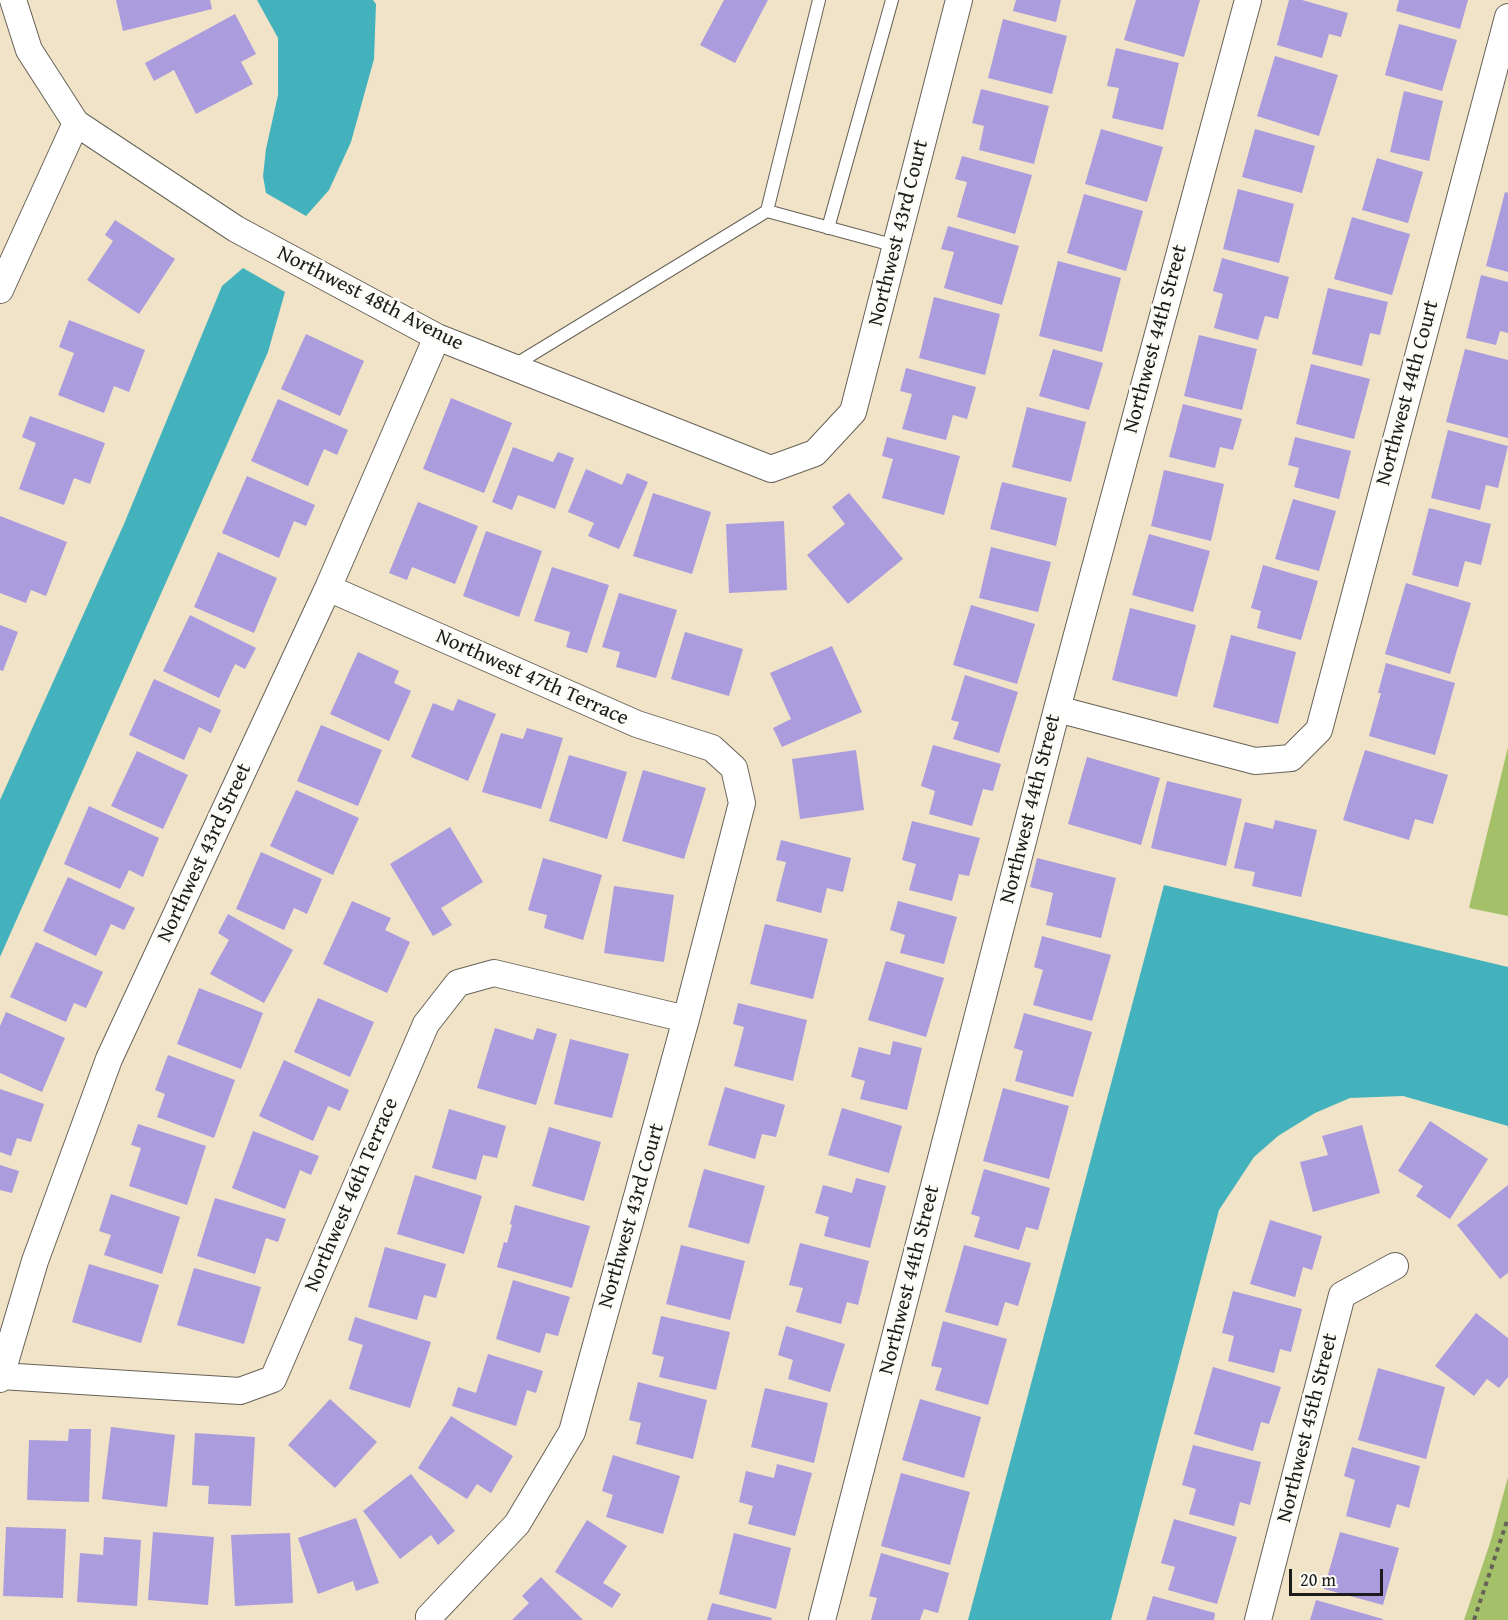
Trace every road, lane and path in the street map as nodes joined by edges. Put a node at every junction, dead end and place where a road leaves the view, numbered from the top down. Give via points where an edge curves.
1 (13, 0) edge
2 (819, 0) edge
3 (892, 0) edge
4 (959, 0) edge
5 (1248, 0) edge
6 (1508, 17) edge
7 (76, 123) junction
8 (767, 211) junction
9 (828, 228) junction
10 (896, 246) junction
11 (0, 290) edge
12 (437, 338) junction
13 (512, 367) junction
14 (815, 453) joint
15 (328, 588) junction
16 (1057, 709) junction
17 (734, 768) joint
18 (686, 1019) junction
19 (1395, 1266) dead end
20 (0, 1377) edge
21 (1508, 1518) edge
22 (426, 1619) edge
23 (822, 1620) edge
24 (1258, 1620) edge
25 (1474, 1620) edge

1 - 7 street, Northwest 48th Avenue via 29,50
2 - 8 lane
3 - 9 lane
4 - 10 street, Northwest 43rd Court
5 - 16 street, Northwest 44th Street
6 - 16 street, Northwest 44th Court via 1319,730 1291,758 1255,761
7 - 11 street
7 - 12 street, Northwest 48th Avenue via 236,229
8 - 9 lane
8 - 13 lane
9 - 10 lane
10 - 14 street, Northwest 43rd Court via 853,412
12 - 13 street, Northwest 48th Avenue
12 - 15 street, Northwest 43rd Street
13 - 14 street, Northwest 48th Avenue via 771,469
15 - 17 street, Northwest 47th Terrace via 637,724 712,748
15 - 20 street, Northwest 43rd Street via 109,1059 35,1261
16 - 23 street, Northwest 44th Street
17 - 18 street, Northwest 43rd Court via 742,803
18 - 20 street, Northwest 46th Terrace via 494,973 458,982 426,1024 273,1379 240,1390
18 - 22 street, Northwest 43rd Court via 572,1432 517,1524
19 - 24 street, Northwest 45th Street via 1342,1295
21 - 25 path

